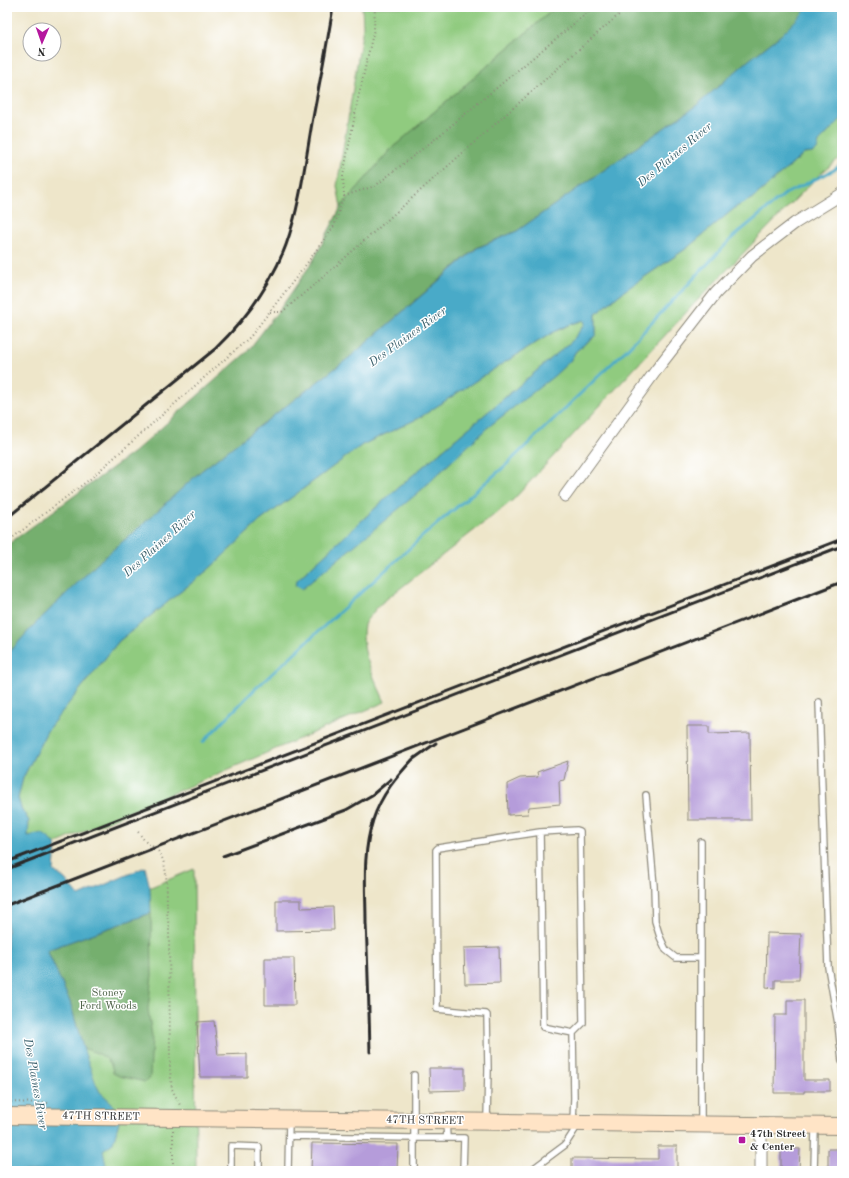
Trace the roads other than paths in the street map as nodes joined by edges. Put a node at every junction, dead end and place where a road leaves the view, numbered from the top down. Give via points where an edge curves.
1 (842, 194) edge
2 (565, 496) dead end
3 (819, 702) dead end
4 (646, 795) dead end
5 (540, 832) junction
6 (701, 842) dead end
7 (701, 958) junction
8 (573, 1033) junction
9 (842, 1061) edge
10 (414, 1075) dead end
11 (7, 1116) edge
12 (289, 1120) junction
13 (414, 1121) junction
14 (446, 1121) junction
15 (487, 1122) junction
16 (576, 1123) junction
17 (701, 1124) junction
18 (761, 1125) junction
19 (815, 1126) junction
20 (842, 1126) edge
21 (289, 1136) junction
22 (414, 1138) junction
23 (446, 1138) junction
24 (231, 1171) edge
25 (259, 1171) edge
26 (288, 1171) edge
27 (414, 1171) edge
28 (463, 1171) edge
29 (530, 1171) edge
30 (761, 1171) edge
31 (814, 1171) edge

1 - 2 street via 795,223 752,256 716,293
3 - 9 lane via 828,967
4 - 7 lane via 655,921 660,937 666,950 676,958
5 - 8 lane via 543,1028
5 - 8 lane via 580,832 583,1023
5 - 15 lane via 436,850 436,1009 487,1015
6 - 7 lane
7 - 17 lane
8 - 16 lane
10 - 13 lane
11 - 12 main road, 47TH STREET
12 - 13 main road, 47TH STREET
12 - 21 lane
13 - 14 main road, 47TH STREET
13 - 22 lane
14 - 15 main road, 47TH STREET
14 - 23 lane
15 - 16 main road, 47TH STREET
16 - 17 main road, 47TH STREET
16 - 29 lane via 565,1145
17 - 18 main road, 47TH STREET
18 - 19 main road, 47TH STREET
18 - 30 street
19 - 20 main road, 47TH STREET
19 - 31 lane
21 - 22 lane
21 - 26 lane
22 - 23 lane
22 - 27 lane
23 - 28 lane via 464,1138
24 - 25 lane via 231,1146 259,1147

